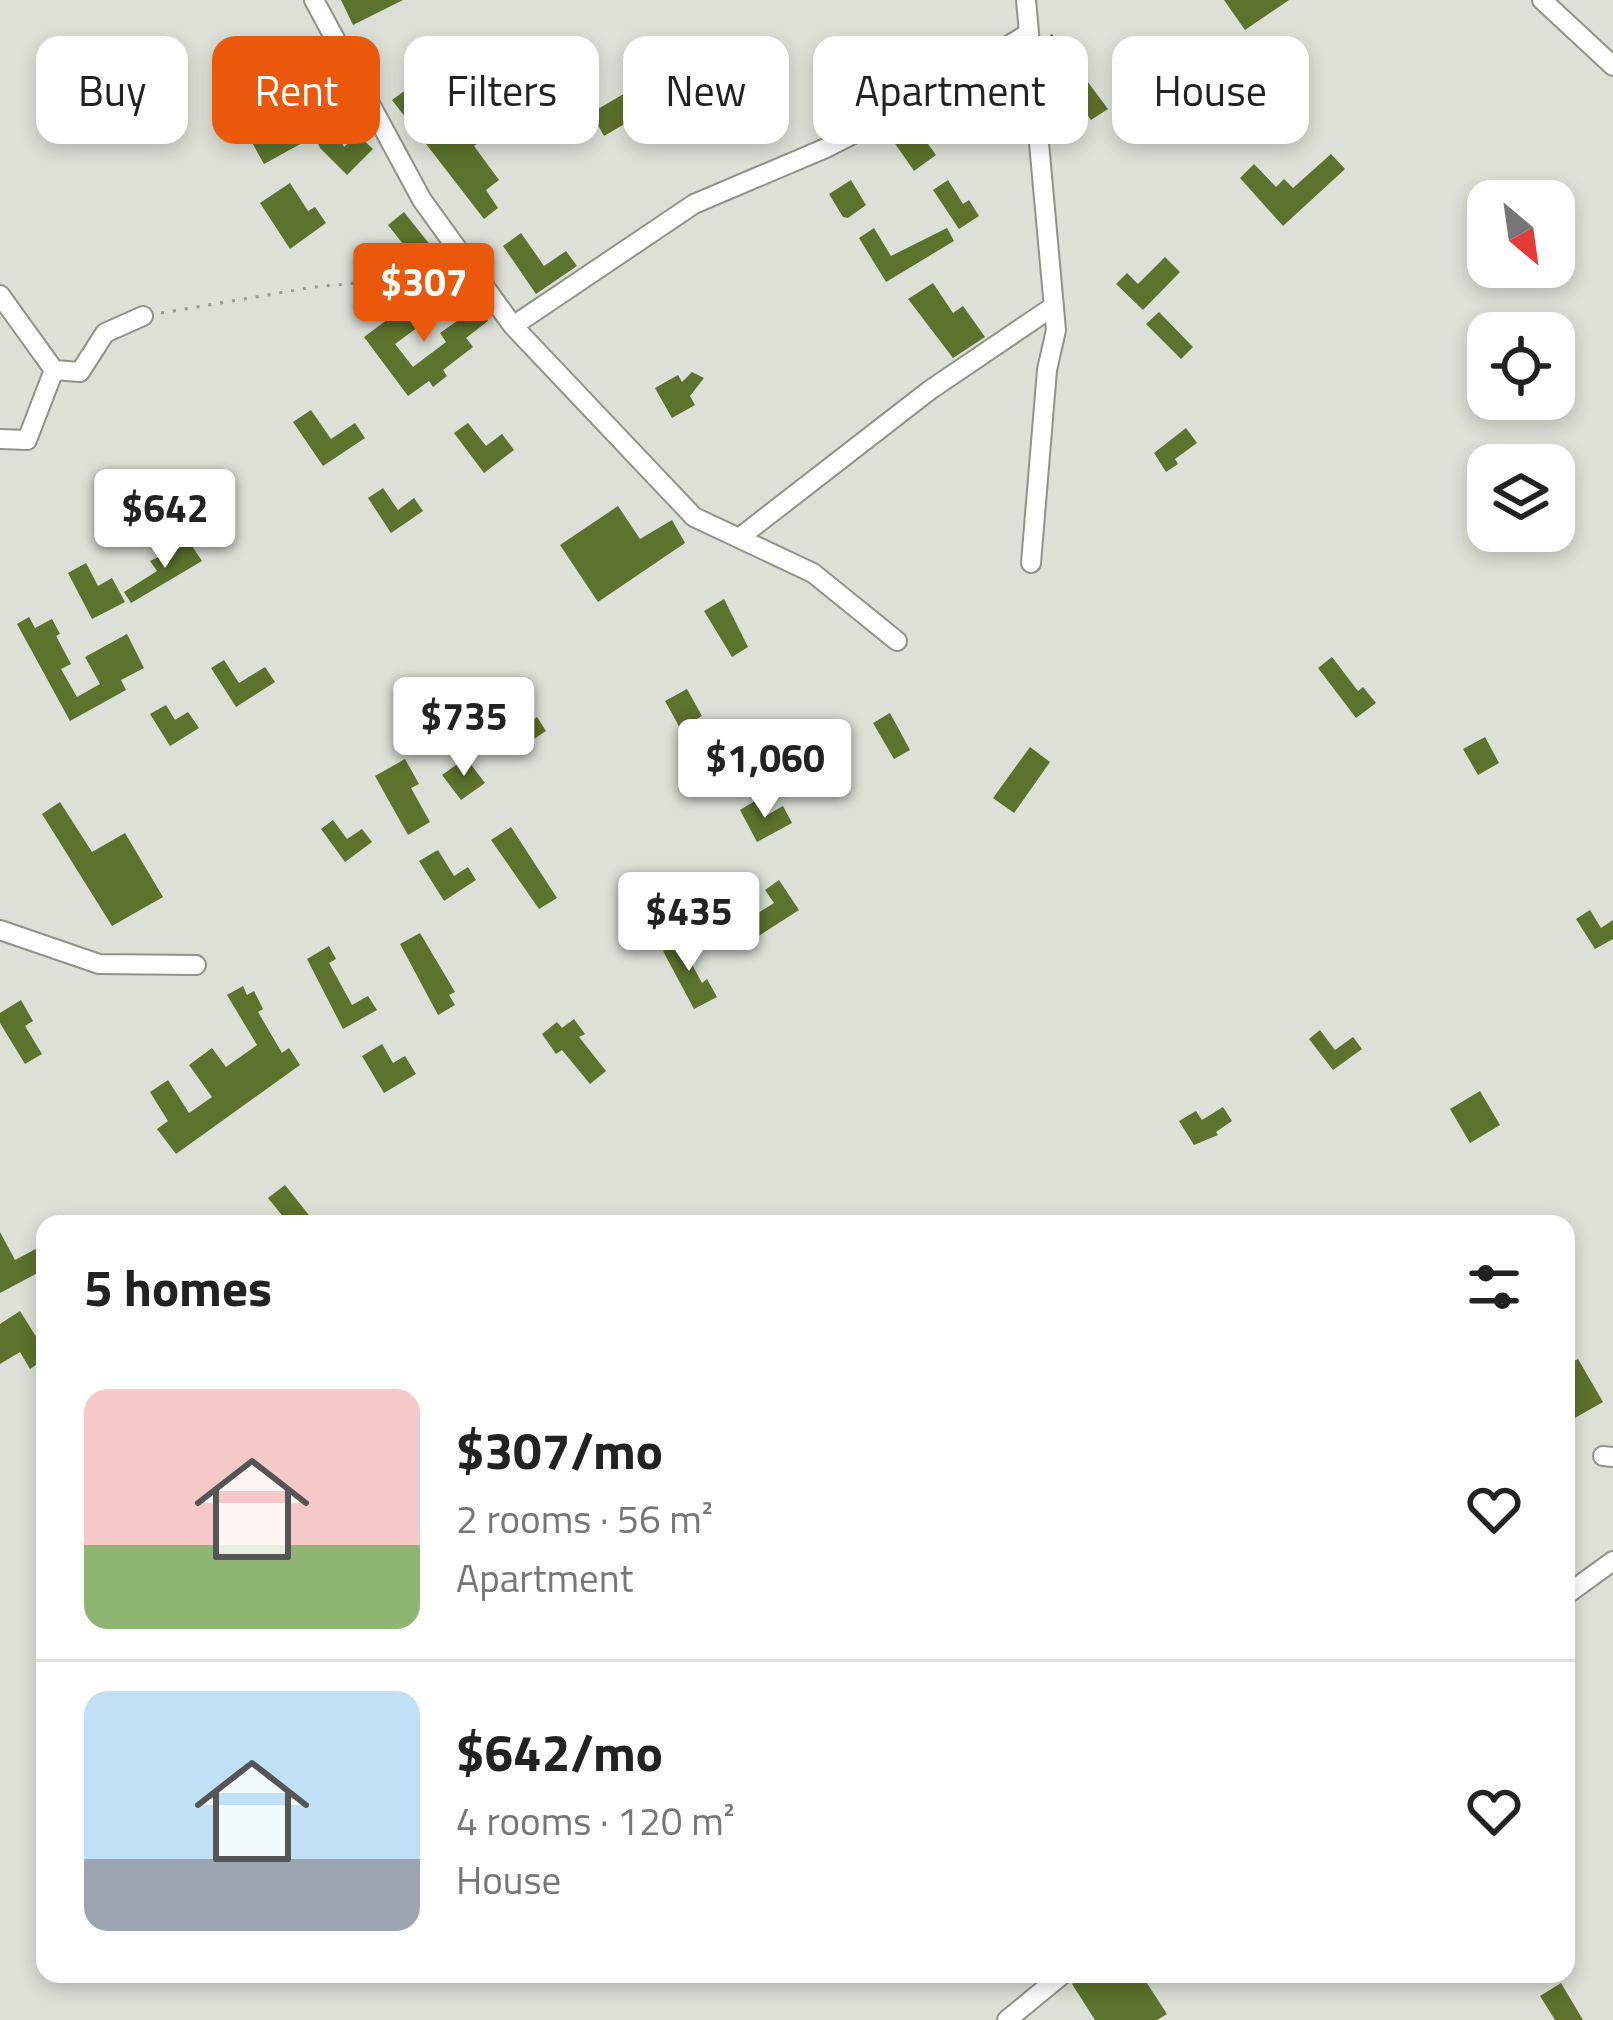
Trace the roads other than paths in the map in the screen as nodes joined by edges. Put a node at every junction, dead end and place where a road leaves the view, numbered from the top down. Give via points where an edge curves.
1 (314, 0) edge
2 (1026, 0) edge
3 (1542, 0) edge
4 (1029, 33) junction
5 (1613, 66) edge
6 (0, 296) edge
7 (1054, 306) junction
8 (143, 316) road end
9 (512, 326) junction
10 (54, 370) junction
11 (0, 439) edge
12 (739, 538) junction
13 (1031, 563) dead end
14 (897, 641) dead end
15 (0, 930) edge
16 (196, 965) dead end
17 (1613, 1562) edge
18 (1575, 1589) edge
19 (1052, 1983) edge
20 (1006, 2020) edge

1 - 9 street via 422,200
2 - 4 street
3 - 5 street
4 - 7 street
4 - 9 street via 844,139 694,204
6 - 10 street
7 - 12 street
7 - 13 street
8 - 10 street via 105,333 80,372
9 - 12 street via 694,518
10 - 11 street via 27,440
12 - 14 street via 813,573
15 - 16 street via 99,964
17 - 18 street
19 - 20 street

